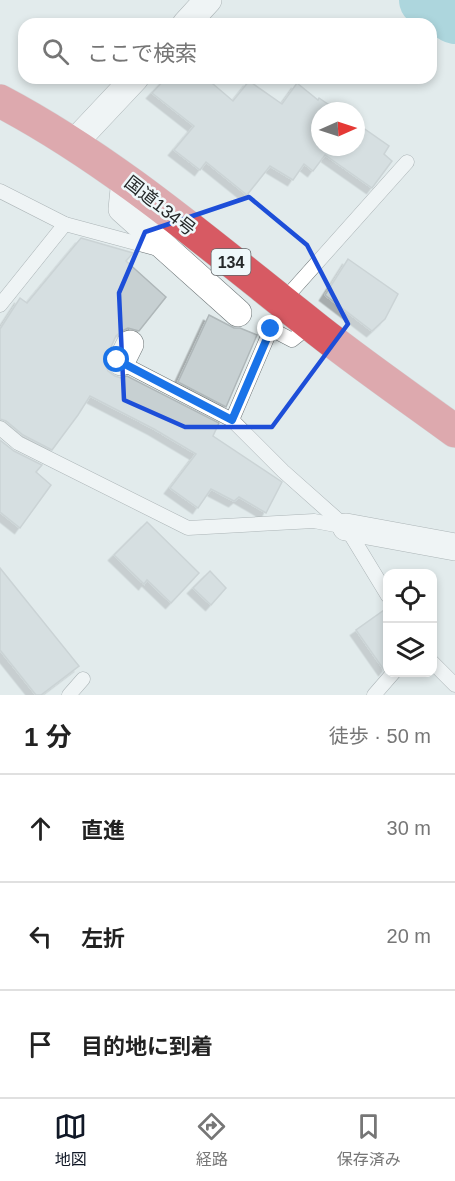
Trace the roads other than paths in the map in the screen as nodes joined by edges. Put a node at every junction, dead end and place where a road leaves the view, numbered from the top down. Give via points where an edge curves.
1 (208, 0) edge
2 (192, 18) edge
3 (129, 84) edge
4 (0, 101) edge
5 (72, 145) junction
6 (407, 162) dead end
7 (125, 179) junction
8 (0, 191) edge
9 (65, 224) junction
10 (171, 253) junction
11 (282, 302) junction
12 (0, 305) edge
13 (238, 313) dead end
14 (310, 325) junction
15 (122, 355) dead end
16 (232, 420) junction
17 (0, 428) edge
18 (455, 431) edge
19 (346, 527) junction
20 (455, 547) edge
21 (383, 589) edge
22 (437, 667) edge
23 (390, 677) edge
24 (83, 679) dead end
25 (455, 685) edge
26 (69, 695) edge
27 (374, 695) edge

1 - 2 street
3 - 5 street
4 - 5 highway, 国道134号 / 134
5 - 7 highway, 国道134号 / 134
6 - 11 lane
7 - 10 street via 122,209
7 - 11 highway, 国道134号 / 134
8 - 9 lane
9 - 10 lane
9 - 12 lane
10 - 13 street
11 - 14 highway, 国道134号 / 134
14 - 16 lane via 292,340 271,329
14 - 18 highway, 国道134号 / 134
15 - 16 lane
16 - 19 lane
17 - 19 lane via 18,443 189,528 314,521
19 - 20 street
19 - 21 lane
22 - 25 lane
23 - 27 lane
24 - 26 lane

